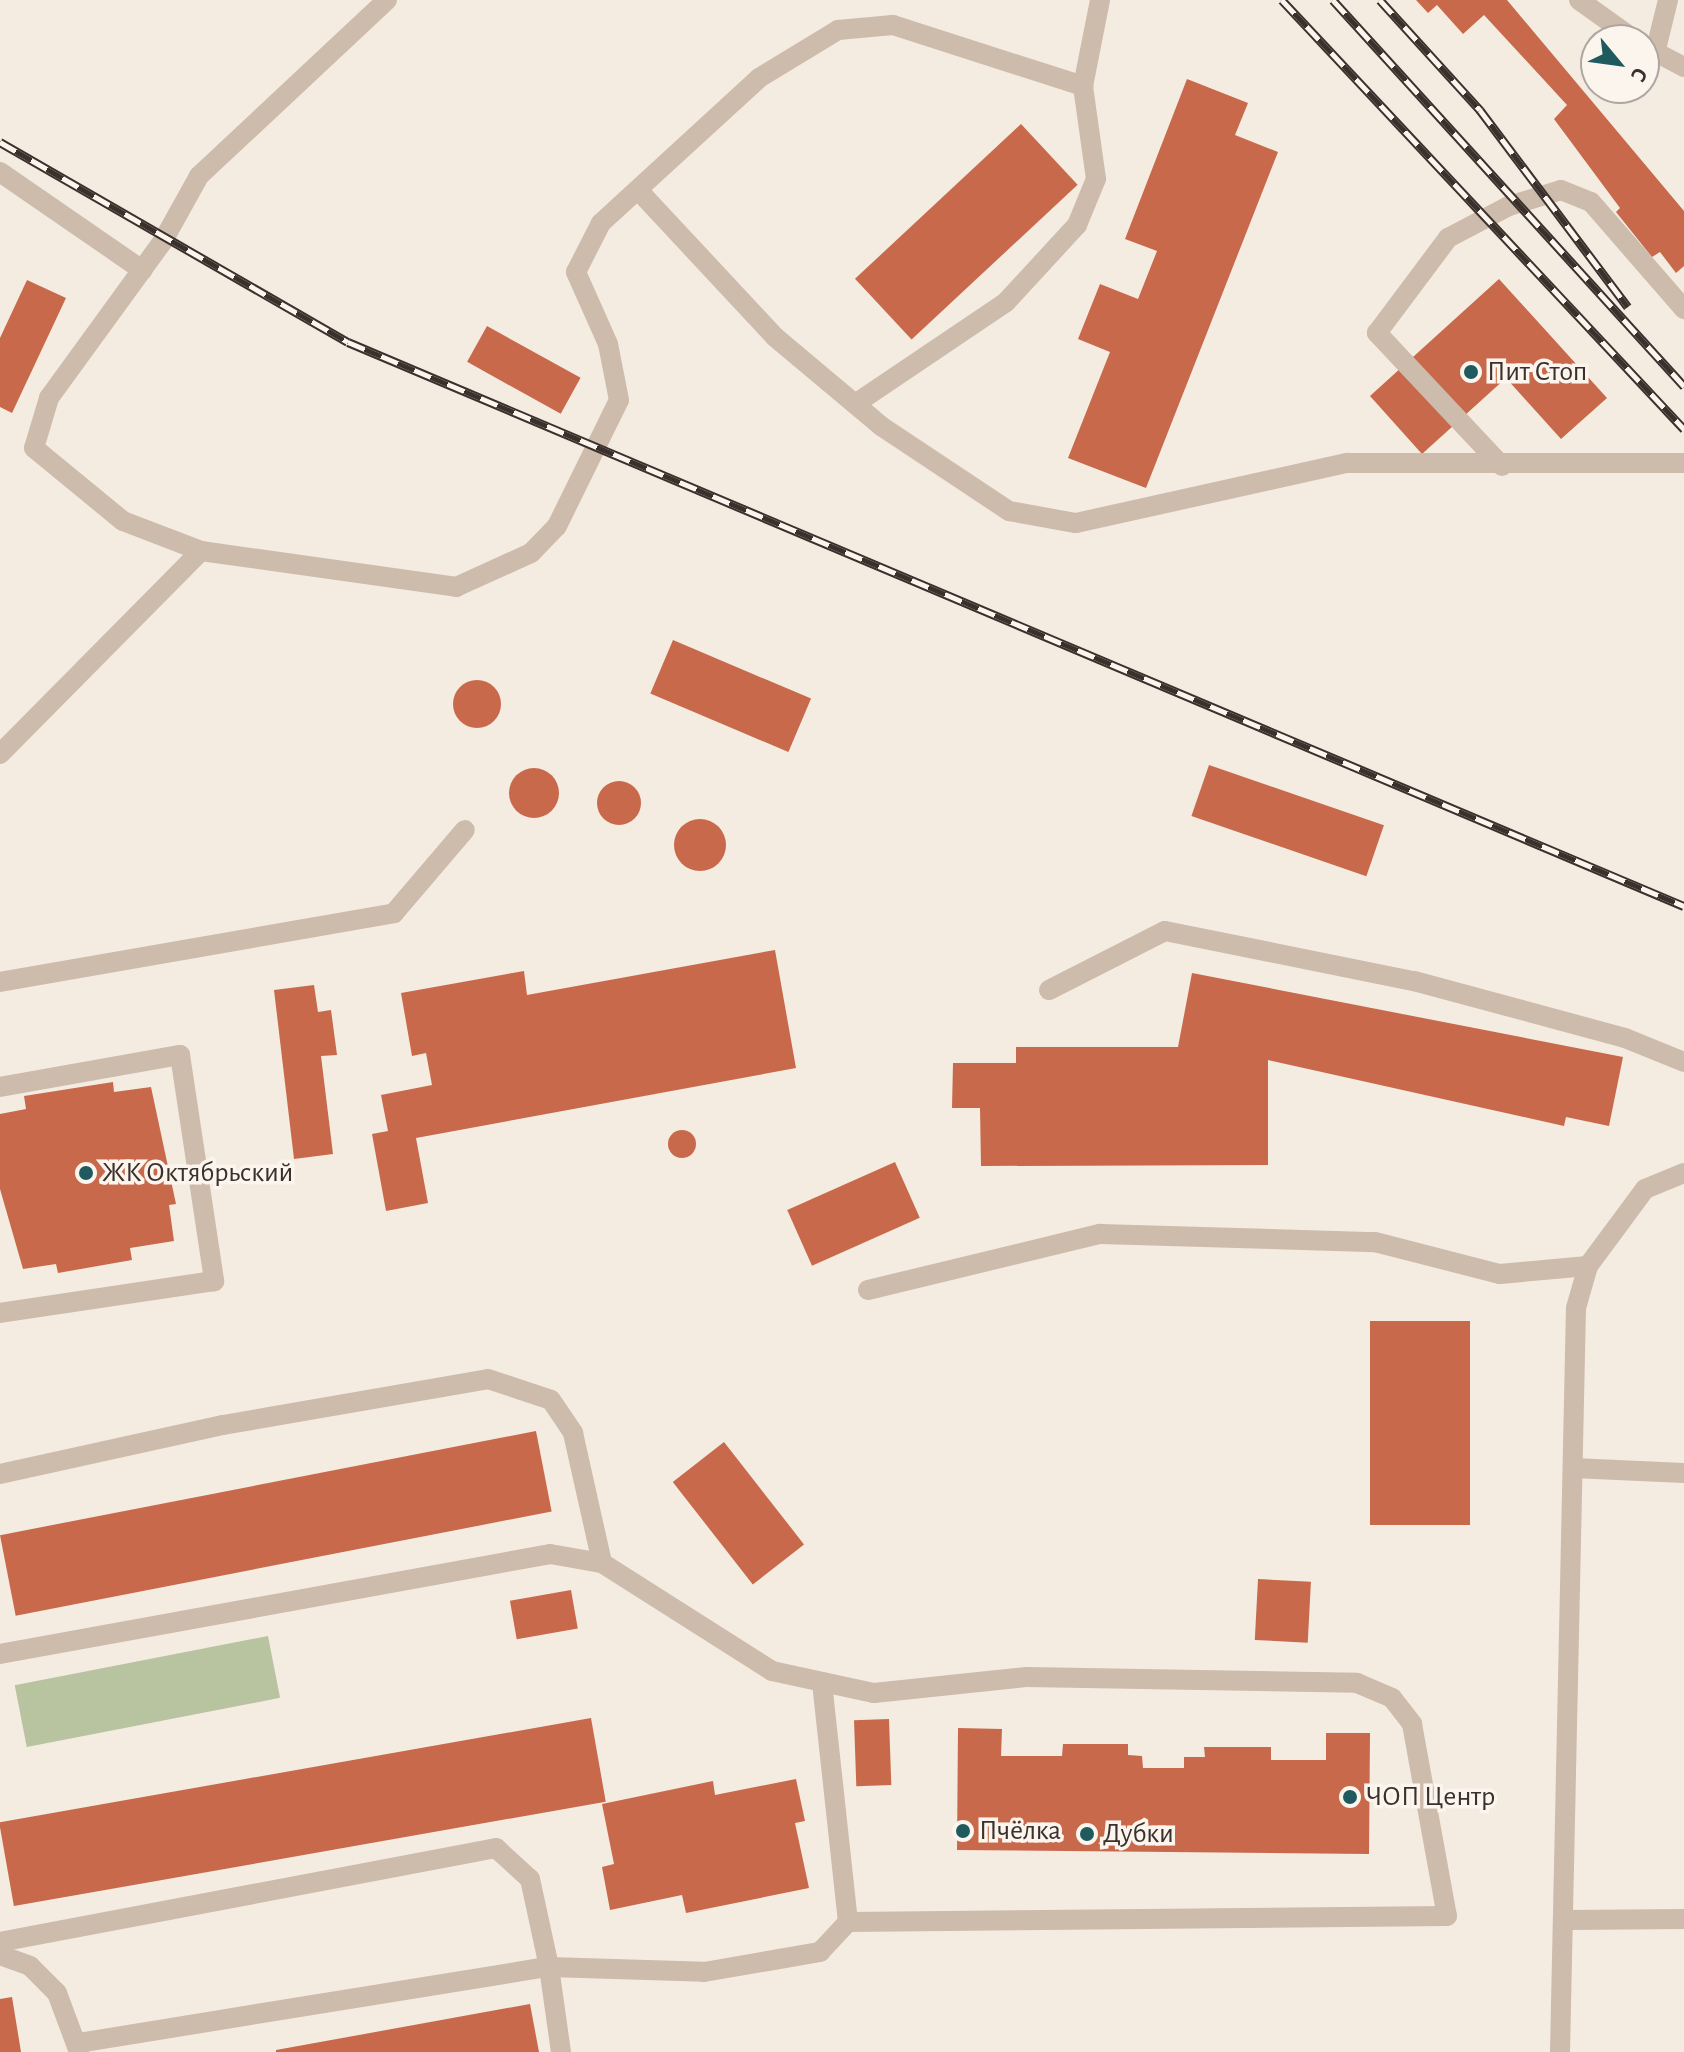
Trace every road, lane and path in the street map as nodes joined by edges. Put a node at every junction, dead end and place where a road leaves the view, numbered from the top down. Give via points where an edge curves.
1 (387, 0) edge
2 (1100, 0) edge
3 (1579, 0) edge
4 (1668, 0) edge
5 (1613, 24) edge
6 (1659, 24) edge
7 (1660, 54) edge
8 (1684, 67) edge
9 (1083, 86) junction
10 (0, 172) edge
11 (638, 190) junction
12 (142, 270) junction
13 (1684, 309) edge
14 (855, 404) junction
15 (1684, 463) edge
16 (1502, 466) junction
17 (201, 551) junction
18 (0, 754) edge
19 (465, 830) dead end
20 (0, 982) edge
21 (1049, 990) dead end
22 (1684, 1062) edge
23 (0, 1087) edge
24 (1684, 1173) edge
25 (1588, 1266) junction
26 (868, 1290) dead end
27 (0, 1313) edge
28 (1573, 1468) junction
29 (1684, 1473) edge
30 (0, 1474) edge
31 (602, 1563) junction
32 (0, 1654) edge
33 (822, 1682) junction
34 (1684, 1919) edge
35 (1568, 1920) junction
36 (848, 1922) junction
37 (0, 1942) edge
38 (0, 1955) edge
39 (549, 1967) junction
40 (78, 2048) edge
41 (561, 2052) edge
42 (1560, 2052) edge

1 - 12 street via 199,176
2 - 9 street
3 - 5 street
4 - 6 street
7 - 8 street
9 - 11 street via 893,25 838,30 759,78
9 - 14 street via 1096,179 1077,225 1006,302
10 - 12 street
11 - 14 street via 775,337
11 - 17 street via 601,223 576,272 608,344 619,400 557,526 531,553 456,587
12 - 17 street via 49,398 34,448 123,521
13 - 16 street via 1591,202 1561,190 1448,238 1377,333
14 - 16 street via 1009,511 1076,523 1347,463
15 - 16 street
17 - 18 street
19 - 20 street via 394,913
21 - 22 street via 1165,931 1414,981 1625,1038
23 - 27 street via 180,1055 214,1281
24 - 25 street via 1645,1189
25 - 26 street via 1500,1274 1375,1242 1100,1234
25 - 28 street via 1576,1308
28 - 29 street
28 - 35 street
30 - 31 street via 223,1425 488,1379 551,1400 573,1433
31 - 32 street via 550,1554
31 - 33 street via 772,1671
33 - 36 street
33 - 36 street via 874,1693 1027,1677 1357,1683 1392,1698 1412,1724 1447,1916
34 - 35 street
35 - 42 street
36 - 39 street via 820,1952 704,1972
37 - 39 street via 496,1848 530,1879
38 - 40 street via 30,1966 57,1993
39 - 40 street
39 - 41 street

